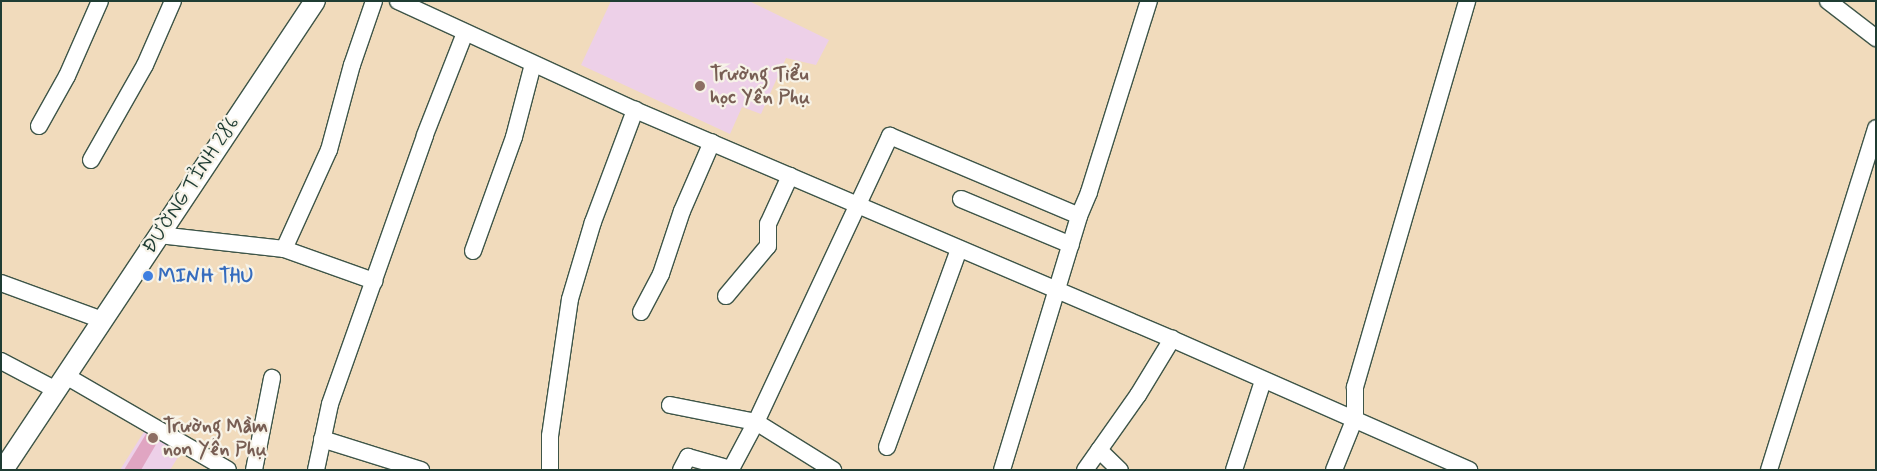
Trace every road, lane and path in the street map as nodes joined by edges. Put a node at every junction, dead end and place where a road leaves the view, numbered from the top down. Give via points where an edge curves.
1 (100, 1) edge
2 (173, 1) edge
3 (315, 1) edge
4 (374, 1) edge
5 (398, 1) edge
6 (1149, 1) edge
7 (1467, 1) edge
8 (1828, 1) edge
9 (465, 33) junction
10 (1876, 38) edge
11 (533, 64) junction
12 (635, 110) junction
13 (39, 126) dead end
14 (1876, 128) edge
15 (712, 142) junction
16 (92, 160) dead end
17 (790, 176) junction
18 (961, 199) dead end
19 (856, 206) junction
20 (1079, 216) junction
21 (159, 235) junction
22 (1071, 245) junction
23 (284, 249) junction
24 (959, 249) junction
25 (473, 251) dead end
26 (374, 281) junction
27 (1, 283) edge
28 (1056, 292) junction
29 (726, 296) dead end
30 (641, 312) dead end
31 (102, 320) junction
32 (1172, 339) junction
33 (1, 361) edge
34 (272, 378) dead end
35 (1264, 381) junction
36 (61, 383) junction
37 (670, 405) dead end
38 (1355, 418) junction
39 (756, 422) junction
40 (322, 439) junction
41 (887, 447) dead end
42 (1099, 450) junction
43 (7, 468) edge
44 (412, 468) edge
45 (1462, 468) edge
46 (228, 470) edge
47 (254, 470) edge
48 (316, 470) edge
49 (550, 470) edge
50 (681, 470) edge
51 (832, 470) edge
52 (1002, 470) edge
53 (1085, 470) edge
54 (1120, 470) edge
55 (1234, 470) edge
56 (1334, 470) edge
57 (1769, 470) edge

1 - 13 street via 67,76
2 - 16 street via 145,65
3 - 21 main road, ĐƯỜNG TỈNH 286
4 - 23 street via 349,73 329,150
5 - 9 street
6 - 20 street
7 - 38 street via 1356,387
8 - 10 street
9 - 11 street
9 - 26 street
11 - 12 street
11 - 25 street via 514,137
12 - 15 street
12 - 49 street via 593,222 570,299 550,436
14 - 57 street
15 - 17 street
15 - 30 street via 682,211 661,274
17 - 19 street
17 - 29 street via 768,224 768,246
18 - 22 street
19 - 20 street via 890,136
19 - 24 street
19 - 39 street
20 - 22 street
21 - 23 street
21 - 31 main road, ĐƯỜNG TỈNH 286
22 - 28 street
23 - 26 street
24 - 28 street
24 - 41 street
26 - 40 street via 330,404
27 - 31 street
28 - 32 street
28 - 52 street
31 - 36 main road, ĐƯỜNG TỈNH 286
32 - 35 street
32 - 42 street
33 - 36 street
34 - 47 street
35 - 38 street
35 - 55 street
36 - 43 main road, ĐƯỜNG TỈNH 286
36 - 46 street
37 - 39 street
38 - 45 street
38 - 56 street
39 - 50 street via 731,469 688,456
39 - 51 street
40 - 44 street
40 - 48 street
42 - 53 street
42 - 54 street

